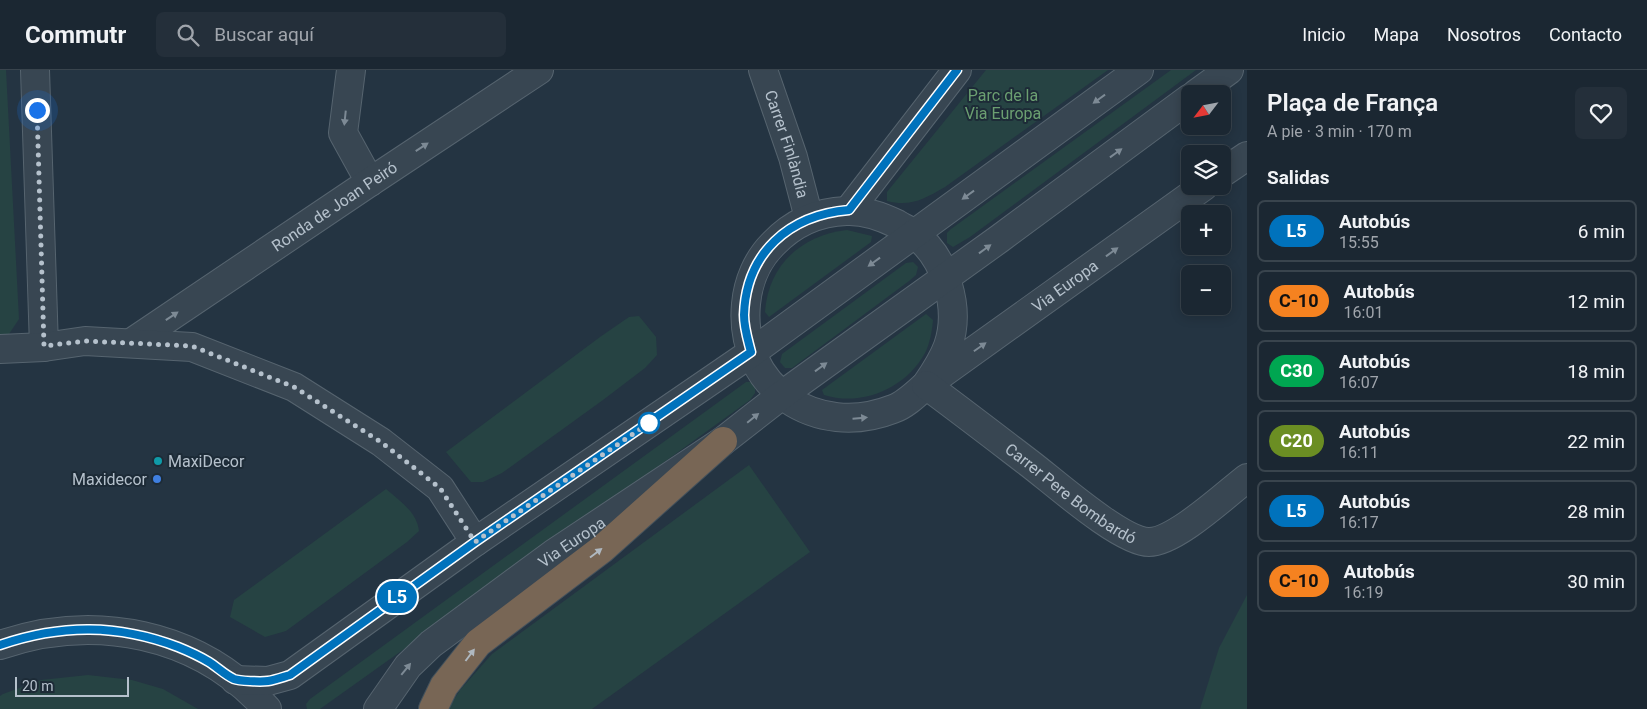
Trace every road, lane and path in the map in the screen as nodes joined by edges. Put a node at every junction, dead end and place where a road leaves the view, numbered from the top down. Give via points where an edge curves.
1 (36, 70) edge
2 (350, 70) edge
3 (539, 70) edge
4 (763, 70) edge
5 (957, 70) edge
6 (1139, 70) edge
7 (1228, 70) edge
8 (1208, 85) edge
9 (1181, 105) edge
10 (1247, 156) edge
11 (1231, 167) edge
12 (370, 182) junction
13 (1191, 195) edge
14 (849, 210) junction
15 (809, 218) junction
16 (913, 233) junction
17 (945, 277) junction
18 (131, 343) junction
19 (44, 346) junction
20 (0, 350) edge
21 (751, 352) junction
22 (926, 385) junction
23 (782, 395) junction
24 (723, 441) junction
25 (1247, 478) edge
26 (475, 542) junction
27 (0, 645) edge
28 (235, 680) junction
29 (267, 709) edge
30 (378, 709) edge
31 (433, 709) edge

1 - 19 street
2 -> 12 street via 344,133
12 -> 3 street, Ronda de Joan Peiró
4 - 15 street, Carrer Finlàndia via 793,158
5 - 14 street
6 -> 16 street
7 - 8 street
17 -> 9 street, Via Europa
10 - 11 street
18 -> 12 street, Ronda de Joan Peiró
22 -> 13 street, Via Europa
14 - 15 street, Via Europa
14 - 16 street, Via Europa via 881,216
15 - 21 street, Via Europa via 784,233 755,268 744,316
16 - 17 street, Via Europa via 937,260
16 -> 21 street
17 - 22 street, Via Europa via 952,308 952,328 941,363
23 -> 17 street, Via Europa
18 - 19 street via 85,341
18 - 26 street via 192,346 294,387 381,442 440,488
19 - 20 street
21 - 23 street, Via Europa via 769,382
21 - 26 street
23 -> 22 street, Via Europa via 814,413 844,419 867,417 894,409
22 - 25 street, Carrer Pere Bombardó via 1068,494 1132,538 1149,542 1166,538
24 -> 23 street, Via Europa
30 -> 24 street, Via Europa via 408,666 431,644 554,554
31 -> 24 highway via 444,686 478,643 602,549
26 - 28 street via 290,675 268,681
27 - 28 street via 54,631 118,630 180,647
28 - 29 street

